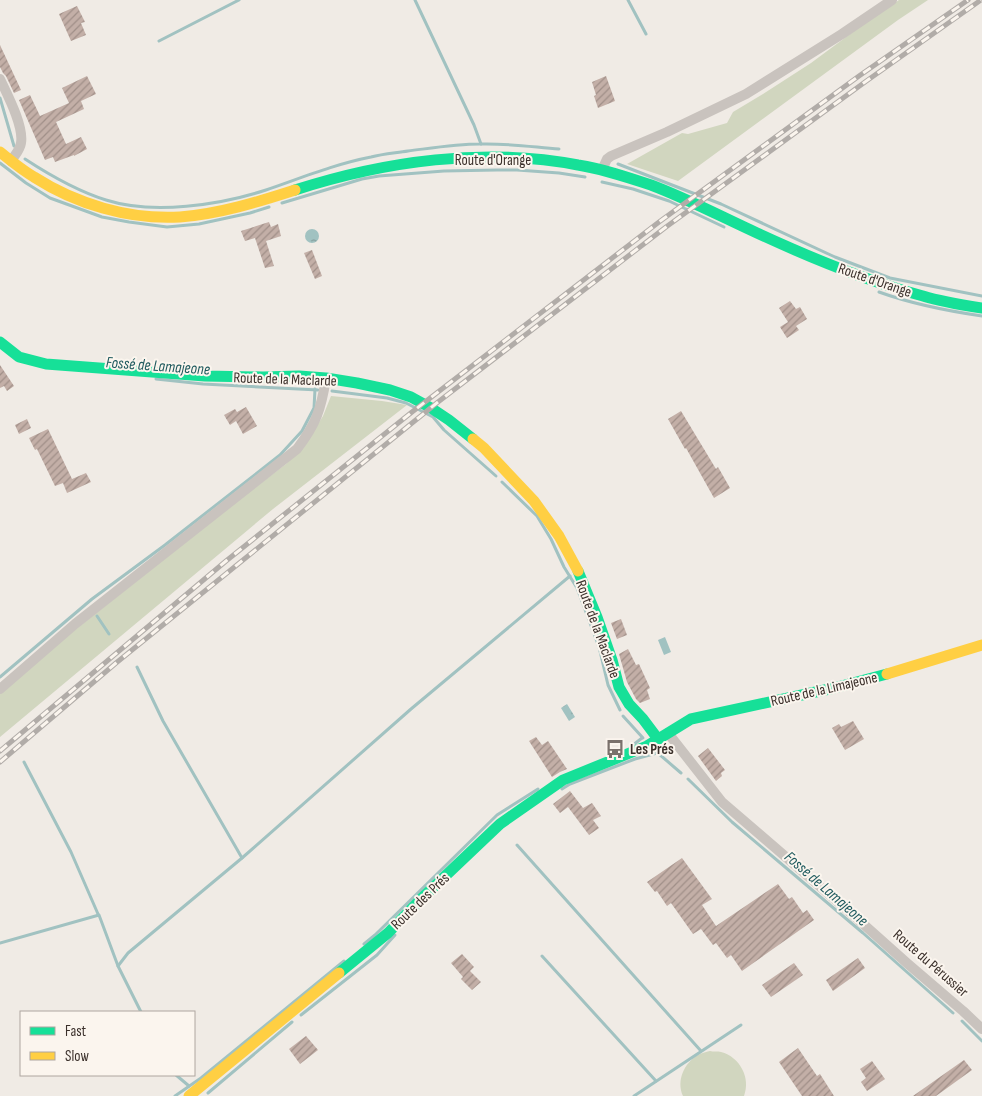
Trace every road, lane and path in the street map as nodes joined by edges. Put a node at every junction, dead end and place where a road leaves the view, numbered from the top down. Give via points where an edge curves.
1 (892, 0) edge
2 (0, 79) edge
3 (0, 152) edge
4 (11, 161) junction
5 (602, 170) junction
6 (982, 308) edge
7 (0, 342) edge
8 (326, 378) junction
9 (982, 645) edge
10 (0, 689) edge
11 (663, 736) junction
12 (982, 1029) edge
13 (189, 1096) edge

1 - 5 street via 746,94 611,156
2 - 4 street via 21,135 19,149
3 - 4 street, Route d'Orange
4 - 5 street, Route d'Orange via 54,188 85,202 146,217 170,217 238,207 338,177 431,160 512,158
5 - 6 street, Route d'Orange via 640,181 702,206 852,274 912,294
7 - 8 street, Route de la Maclarde via 19,357 46,364 204,376
8 - 10 street via 318,416 297,450 75,624
8 - 11 street, Route de la Maclarde via 390,390 431,408 484,448 534,501 559,536 580,576 619,687 629,704
9 - 11 street, Route de la Limajeone via 834,688 692,719
11 - 12 street, Route du Pérussier via 722,802
11 - 13 street, Route des Prés via 648,746 563,780 500,824 388,933

